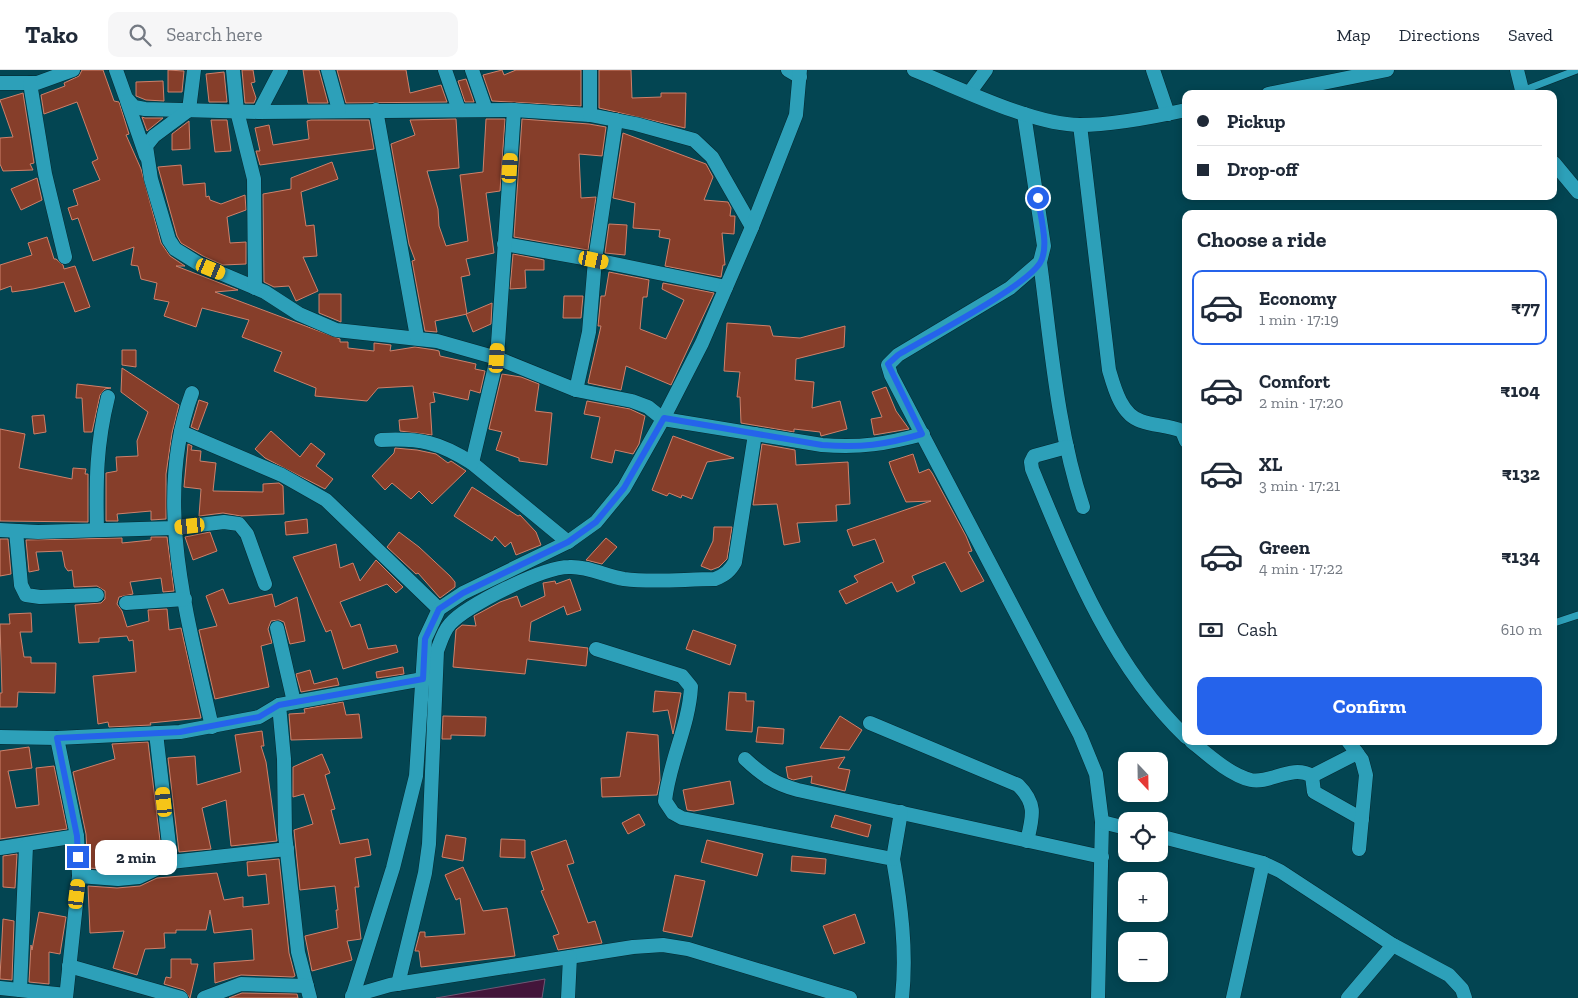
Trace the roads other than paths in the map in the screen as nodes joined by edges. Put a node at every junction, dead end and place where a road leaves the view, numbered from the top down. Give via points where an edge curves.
1 (73, 70) edge
2 (116, 70) edge
3 (194, 70) edge
4 (232, 70) edge
5 (281, 70) edge
6 (328, 70) edge
7 (445, 70) edge
8 (472, 70) edge
9 (590, 70) edge
10 (914, 70) edge
11 (986, 70) edge
12 (1153, 70) edge
13 (1388, 70) edge
14 (1516, 70) edge
15 (1577, 70) edge
16 (796, 72) edge
17 (1364, 72) edge
18 (33, 78) edge
19 (0, 83) edge
20 (1285, 90) edge
21 (1521, 90) edge
22 (1527, 90) edge
23 (970, 92) junction
24 (126, 98) junction
25 (190, 110) junction
26 (338, 110) junction
27 (376, 110) junction
28 (459, 110) junction
29 (486, 110) junction
30 (514, 110) junction
31 (237, 111) junction
32 (1182, 111) edge
33 (259, 112) junction
34 (1024, 114) junction
35 (1168, 114) junction
36 (590, 115) junction
37 (616, 120) junction
38 (1080, 125) junction
39 (148, 163) junction
40 (1557, 167) edge
41 (1578, 192) edge
42 (752, 227) junction
43 (504, 244) junction
44 (65, 257) dead end
45 (594, 260) junction
46 (1040, 262) junction
47 (726, 287) junction
48 (255, 288) junction
49 (417, 338) junction
50 (497, 358) junction
51 (576, 390) junction
52 (192, 393) dead end
53 (108, 397) dead end
54 (664, 418) junction
55 (181, 432) junction
56 (1182, 432) edge
57 (755, 434) junction
58 (922, 434) junction
59 (382, 440) dead end
60 (1067, 447) junction
61 (472, 463) junction
62 (1083, 507) dead end
63 (173, 528) junction
64 (0, 530) edge
65 (97, 530) junction
66 (16, 531) junction
67 (568, 542) junction
68 (266, 584) dead end
69 (97, 596) dead end
70 (185, 599) junction
71 (126, 603) dead end
72 (439, 609) junction
73 (1578, 614) edge
74 (1557, 622) edge
75 (277, 628) dead end
76 (596, 649) dead end
77 (423, 679) junction
78 (294, 702) junction
79 (279, 705) junction
80 (870, 723) dead end
81 (212, 727) junction
82 (156, 733) junction
83 (1182, 733) edge
84 (0, 737) edge
85 (57, 738) junction
86 (1196, 745) edge
87 (1351, 745) edge
88 (1358, 753) junction
89 (745, 759) dead end
90 (1312, 776) junction
91 (902, 812) junction
92 (1362, 819) junction
93 (1102, 822) junction
94 (1118, 826) edge
95 (77, 836) junction
96 (1168, 838) edge
97 (1027, 841) junction
98 (26, 846) junction
99 (0, 848) edge
100 (287, 849) junction
101 (1359, 849) dead end
102 (1102, 857) junction
103 (893, 859) junction
104 (171, 862) junction
105 (1264, 863) junction
106 (79, 876) junction
107 (1393, 945) junction
108 (570, 957) junction
109 (69, 966) junction
110 (398, 984) junction
111 (0, 988) edge
112 (20, 990) junction
113 (308, 992) edge
114 (818, 993) edge
115 (66, 996) edge
116 (352, 997) edge
117 (181, 998) edge
118 (204, 998) edge
119 (568, 998) edge
120 (850, 998) edge
121 (902, 998) edge
122 (1098, 998) edge
123 (1233, 998) edge
124 (1348, 998) edge
125 (1465, 998) edge

1 - 18 street
2 - 24 street
3 - 25 street
4 - 31 street
5 - 33 street
6 - 26 street
7 - 28 street
8 - 29 street
9 - 36 street
10 - 23 street
11 - 23 street
12 - 35 street
13 - 17 street
14 - 21 street
15 - 22 lane
16 - 42 street via 796,116
17 - 20 street
18 - 19 street
18 - 44 street via 45,174
23 - 34 street
24 - 25 street via 139,108
24 - 39 street
25 - 31 street
25 - 39 street via 154,136 146,146
26 - 27 street
26 - 33 street
27 - 28 street
27 - 49 street
28 - 29 street
29 - 30 street
30 - 36 street
30 - 43 street
31 - 33 street
31 - 48 street via 254,179
32 - 35 street
34 - 38 street
34 - 46 street via 1044,246
35 - 38 street
36 - 37 street
37 - 42 street via 694,140 712,157
37 - 45 street
38 - 56 street via 1109,370 1115,389 1125,408 1139,421 1170,426
39 - 48 street via 174,249 199,264
40 - 41 street
42 - 47 street
43 - 45 street
43 - 50 street
45 - 47 street
45 - 51 street via 588,332
46 - 58 street via 1010,288 888,364
46 - 60 street
47 - 54 street
48 - 49 street via 299,314 336,330
49 - 50 street
50 - 51 street
50 - 61 street
51 - 54 street via 632,401
52 - 55 street
53 - 65 street via 96,464
54 - 57 street
54 - 67 street via 624,488 596,522
55 - 63 street
55 - 72 street via 282,475 326,500
57 - 58 street via 846,447 870,447
57 - 110 street via 735,562 724,575 642,581 581,568 558,568 518,582 464,612 442,634 438,651 429,844
58 - 93 street via 1080,735 1096,774
59 - 61 street via 423,440
60 - 62 street
60 - 83 street via 1041,453 1031,462 1046,502 1085,591 1132,672 1156,706
61 - 67 street
63 - 65 street
63 - 68 street via 224,522 239,524 247,534
63 - 70 street
64 - 66 street
65 - 66 street
66 - 69 street via 21,585 26,595
67 - 72 street via 463,593
70 - 71 street
70 - 81 street
72 - 77 street via 425,639
73 - 74 lane
75 - 78 street
76 - 103 street via 682,676 691,687 690,704 667,784 665,801 673,813 682,818
77 - 78 street
77 - 116 street via 412,794 393,868
78 - 79 street
79 - 81 street via 259,717
79 - 100 street
80 - 97 street via 1018,785 1032,806
81 - 82 street
82 - 85 street
82 - 104 street
84 - 85 street
85 - 95 street
86 - 90 street via 1228,768 1252,780 1284,773 1307,772
87 - 88 street
88 - 90 street
88 - 92 street via 1366,775
89 - 91 street via 778,785
90 - 92 street via 1314,792
91 - 97 street
91 - 103 street
92 - 101 street
93 - 94 street
93 - 102 street
95 - 98 street
95 - 106 street
96 - 105 street
97 - 102 street
98 - 99 street
98 - 112 street
100 - 104 street
100 - 113 street via 298,952
102 - 122 street
103 - 121 street via 902,912
104 - 106 street via 139,877
105 - 107 street
105 - 123 street
106 - 109 street
107 - 124 street
107 - 125 street via 1448,974 1462,989
108 - 110 street
108 - 114 street via 663,945 688,949
108 - 119 street
109 - 115 street
109 - 117 street
110 - 116 street
111 - 112 street
112 - 115 street
113 - 118 street via 241,984
114 - 120 street

